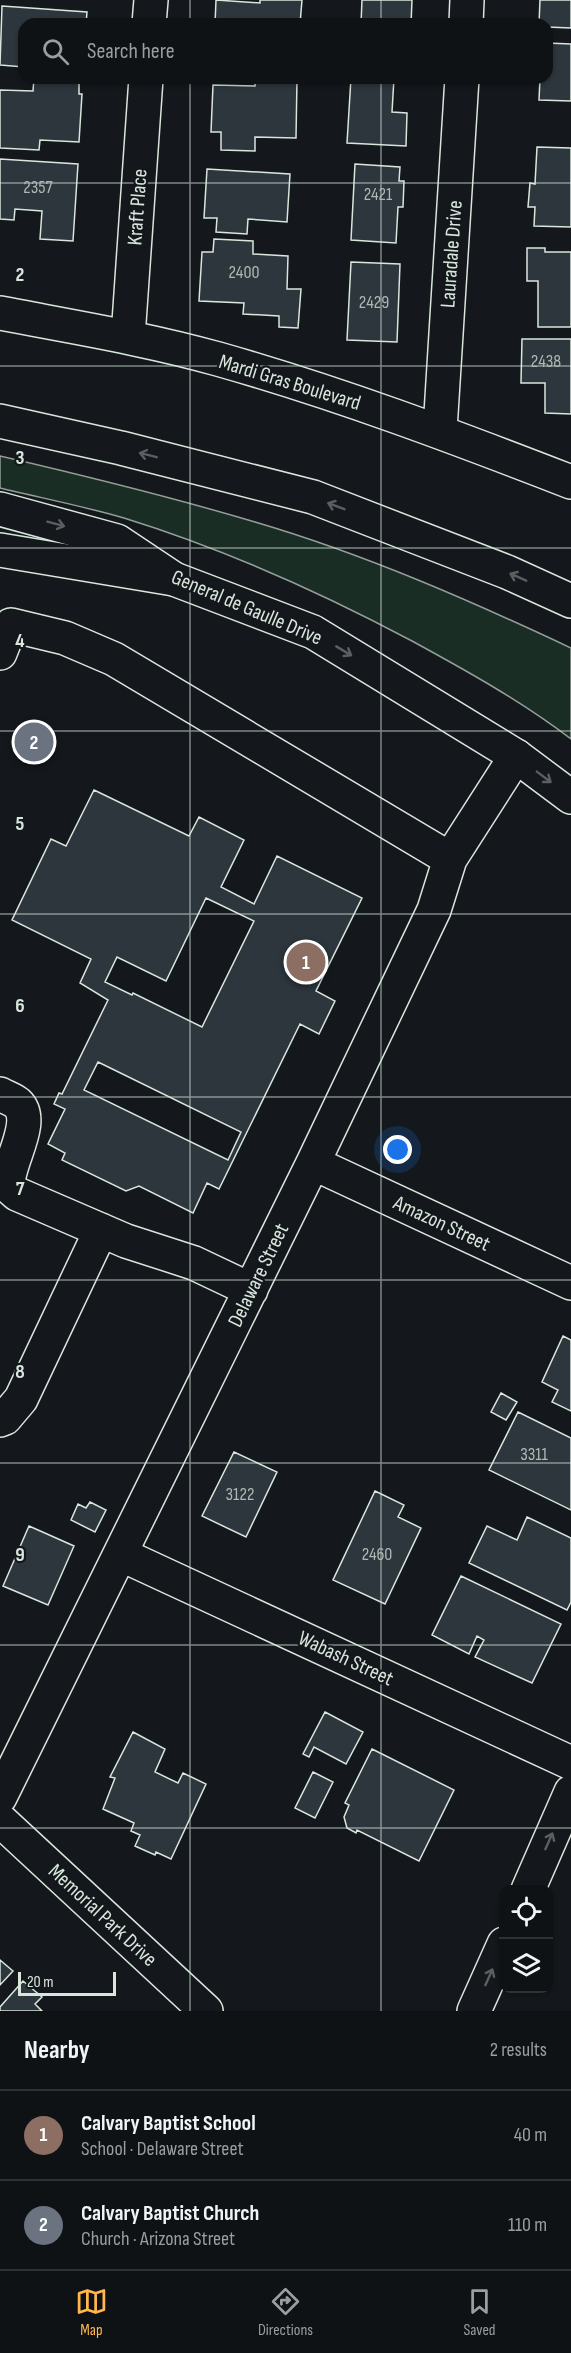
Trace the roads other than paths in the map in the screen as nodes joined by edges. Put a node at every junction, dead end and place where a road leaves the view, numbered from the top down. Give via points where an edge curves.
1 (151, 0) edge
2 (467, 0) edge
3 (150, 18) edge
4 (466, 18) edge
5 (146, 84) edge
6 (462, 84) edge
7 (0, 313) edge
8 (128, 337) junction
9 (0, 421) edge
10 (440, 430) junction
11 (571, 482) edge
12 (0, 509) edge
13 (0, 550) edge
14 (174, 579) junction
15 (571, 601) edge
16 (5, 639) edge
17 (516, 756) junction
18 (571, 797) edge
19 (450, 859) junction
20 (0, 1094) edge
21 (314, 1163) junction
22 (101, 1230) junction
23 (571, 1283) edge
24 (251, 1290) junction
25 (0, 1420) edge
26 (120, 1554) junction
27 (571, 1762) edge
28 (571, 1792) edge
29 (0, 1797) edge
30 (0, 1820) edge
31 (530, 1885) edge
32 (499, 1955) edge
33 (206, 2011) edge
34 (474, 2011) edge

1 - 3 main road
2 - 4 main road
5 - 8 main road, Kraft Place
6 - 10 main road, Lauradale Drive
7 - 8 main road, Mardi Gras Boulevard
8 - 10 main road, Mardi Gras Boulevard via 218,359
15 -> 9 main road via 314,497
10 - 11 main road, Mardi Gras Boulevard
12 -> 14 main road, General de Gaulle Drive via 117,541
13 - 14 main road
14 -> 17 main road, General de Gaulle Drive via 313,632
16 - 19 main road via 64,638 114,658
17 -> 18 main road, General de Gaulle Drive
17 - 19 main road, Delaware Street
19 - 21 main road, Delaware Street via 434,910
20 - 22 main road via 17,1103 24,1112 25,1123 10,1165 8,1186 17,1194
21 - 23 main road, Amazon Street
21 - 24 main road, Delaware Street
22 - 24 main road via 194,1263
22 - 25 main road via 21,1399
24 - 26 main road, Delaware Street
26 - 27 main road, Wabash Street
26 - 29 main road, Delaware Street
31 -> 28 main road
30 - 33 main road, Memorial Park Drive
34 -> 32 main road

